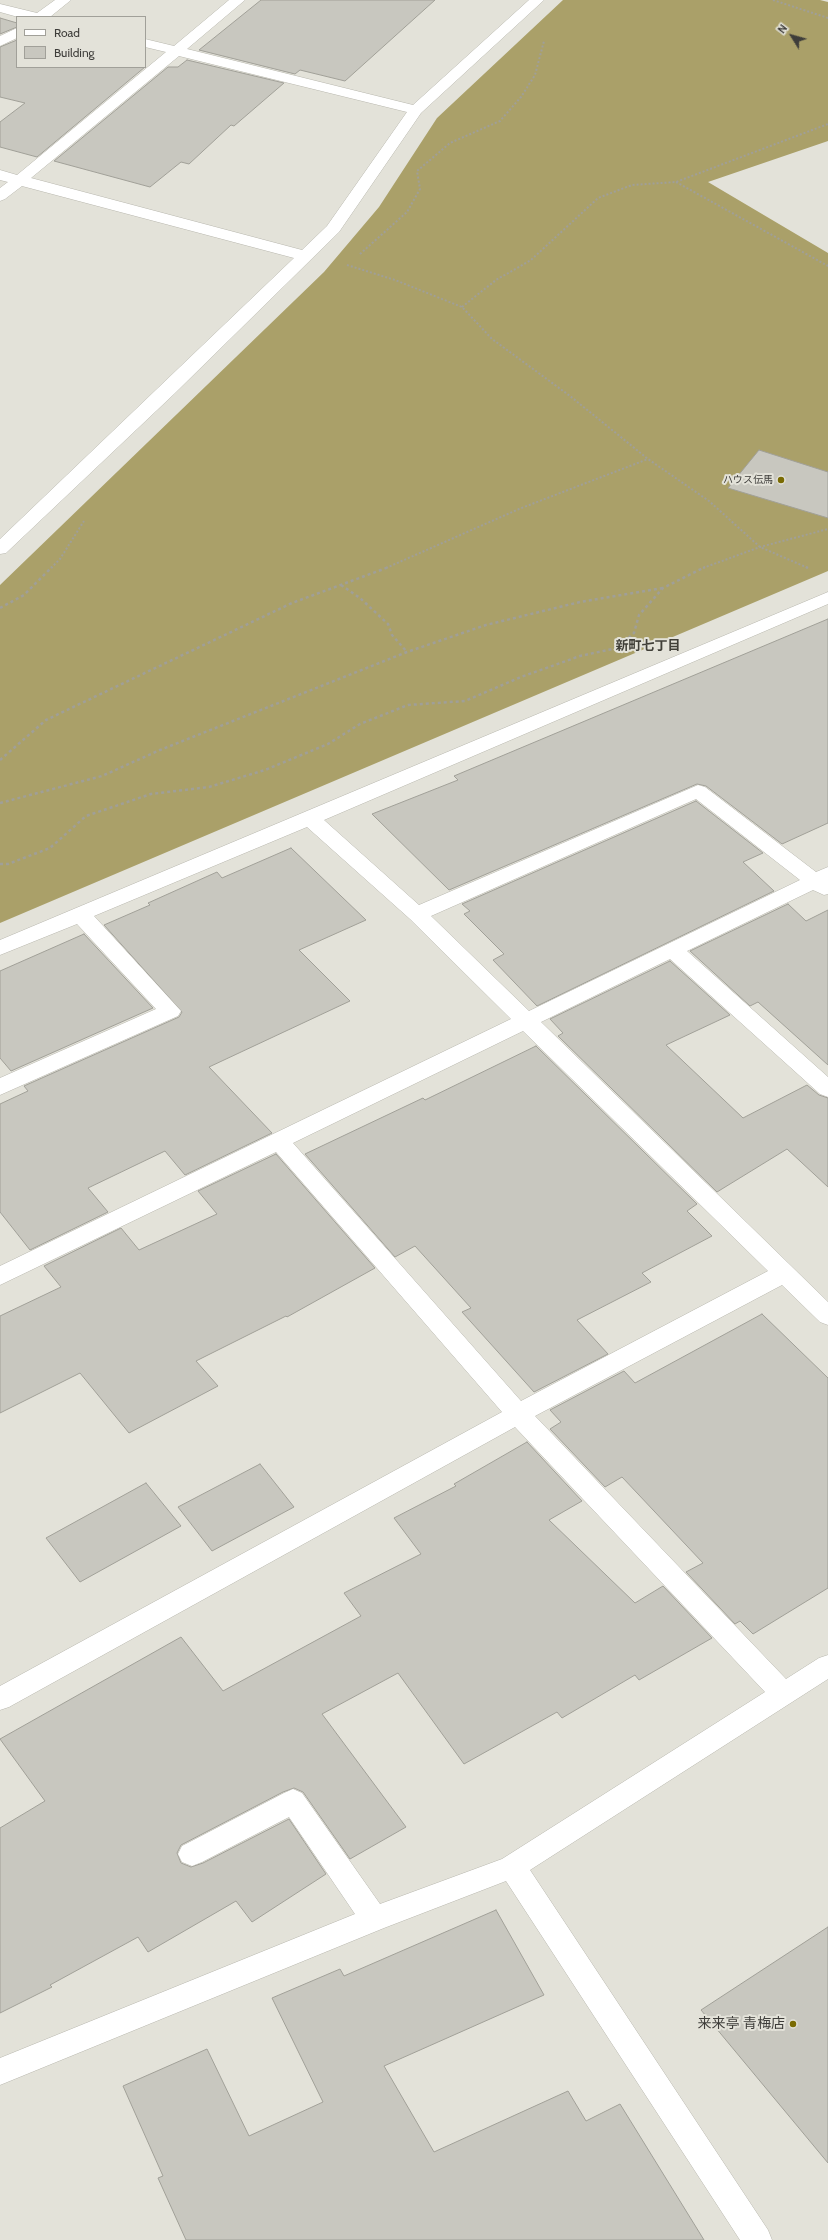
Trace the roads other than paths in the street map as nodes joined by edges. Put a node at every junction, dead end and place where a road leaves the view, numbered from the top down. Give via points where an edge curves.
1 (64, 0) edge
2 (238, 0) edge
3 (537, 0) edge
4 (0, 8) edge
5 (31, 16) edge
6 (42, 16) edge
7 (16, 33) edge
8 (0, 42) edge
9 (146, 43) edge
10 (177, 51) junction
11 (416, 110) junction
12 (0, 175) edge
13 (19, 180) junction
14 (0, 196) edge
15 (305, 256) junction
16 (0, 549) edge
17 (828, 597) edge
18 (310, 818) junction
19 (824, 882) edge
20 (80, 914) junction
21 (417, 914) junction
22 (0, 948) edge
23 (672, 950) junction
24 (525, 1021) junction
25 (0, 1087) edge
26 (828, 1089) edge
27 (279, 1141) junction
28 (783, 1274) junction
29 (0, 1276) edge
30 (828, 1316) edge
31 (518, 1414) junction
32 (828, 1666) edge
33 (783, 1694) junction
34 (0, 1698) edge
35 (192, 1854) dead end
36 (512, 1867) junction
37 (374, 1919) junction
38 (0, 2072) edge
39 (757, 2240) edge

1 - 6 street
2 - 10 street
3 - 11 street
4 - 5 street
7 - 8 street
9 - 10 street
10 - 11 street
10 - 13 street
11 - 15 street via 333,229
12 - 13 street
13 - 14 street
13 - 15 street
15 - 16 street
17 - 18 street
18 - 20 street
18 - 21 street
19 - 21 street via 698,791
19 - 23 street
20 - 22 street
20 - 25 street via 170,1011
21 - 24 street
23 - 24 street
23 - 26 street
24 - 27 street
24 - 28 street
27 - 29 street
27 - 31 street
28 - 30 street
28 - 31 street
31 - 33 street
31 - 34 street
32 - 33 street
33 - 36 street
35 - 37 street via 294,1801
36 - 37 street
36 - 39 street
37 - 38 street

